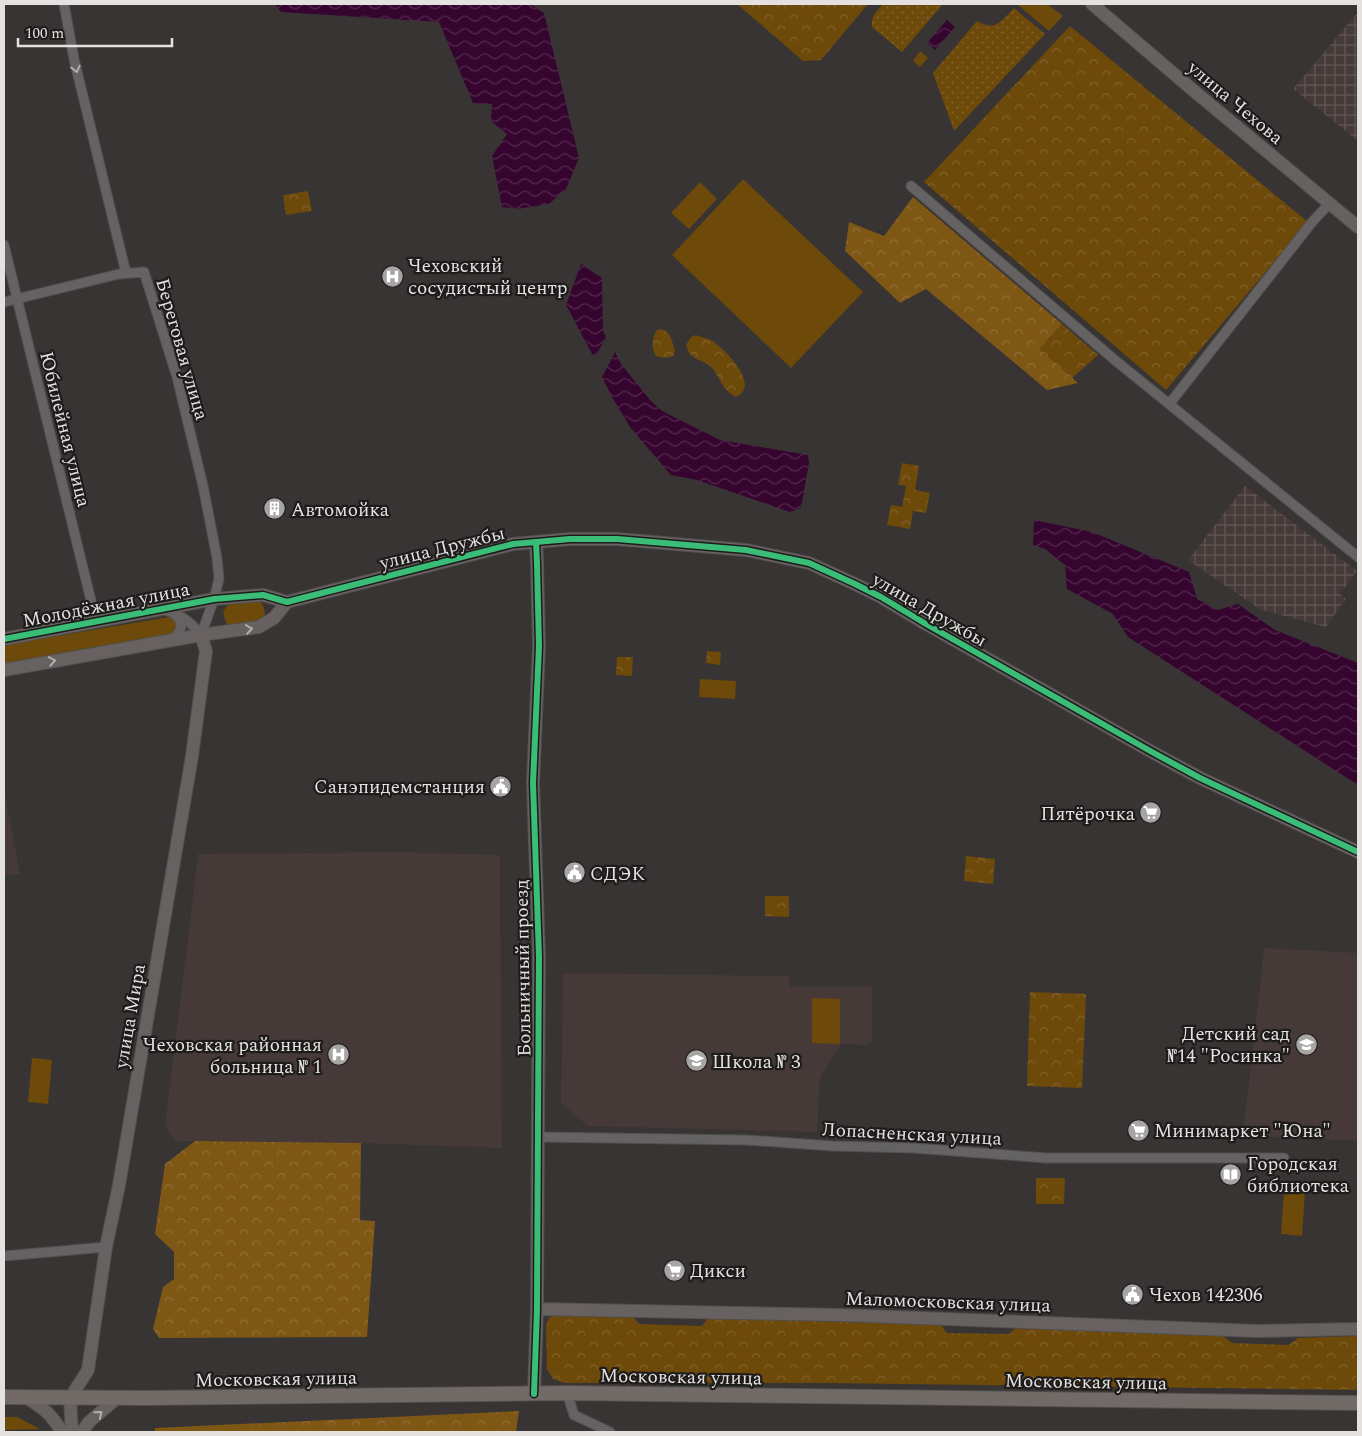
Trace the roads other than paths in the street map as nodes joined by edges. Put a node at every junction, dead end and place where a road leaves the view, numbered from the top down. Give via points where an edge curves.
1 (64, 4) edge
2 (1092, 4) edge
3 (911, 186) dead end
4 (1329, 204) junction
5 (1358, 227) edge
6 (4, 246) edge
7 (126, 273) junction
8 (17, 299) junction
9 (4, 302) edge
10 (1170, 403) junction
11 (536, 542) junction
12 (1358, 557) edge
13 (214, 599) junction
14 (287, 602) junction
15 (165, 611) junction
16 (96, 621) junction
17 (201, 635) junction
18 (4, 639) edge
19 (172, 640) junction
20 (4, 670) edge
21 (1358, 852) edge
22 (538, 1137) junction
23 (1284, 1158) dead end
24 (106, 1247) junction
25 (4, 1256) edge
26 (537, 1309) junction
27 (1358, 1329) edge
28 (567, 1393) junction
29 (534, 1394) junction
30 (4, 1397) edge
31 (25, 1397) junction
32 (70, 1398) junction
33 (117, 1398) junction
34 (1358, 1403) edge
35 (62, 1432) edge
36 (72, 1432) edge
37 (82, 1432) edge
38 (610, 1432) edge

1 -> 7 street, Береговая улица via 74,59
2 - 4 street, улица Чехова
3 - 10 street
4 - 5 street, улица Чехова
4 - 10 street
6 - 8 street, Юбилейная улица
7 - 8 street
7 - 13 street, Береговая улица via 144,272 177,377 217,558 219,579
8 - 9 street
8 - 16 street, Юбилейная улица
10 - 12 street
11 - 14 street, улица Дружбы via 513,544
11 - 21 street, улица Дружбы via 570,539 647,541 746,550 809,563 881,597 1200,778
11 - 22 street, Больничный проезд via 538,646 533,783 539,957
13 - 14 street via 263,595
13 - 15 street, Молодёжная улица
13 - 17 street, Береговая улица
17 -> 14 street via 259,627 274,618
15 - 16 street, Молодёжная улица
15 - 17 street, Молодёжная улица via 182,616
15 - 19 street, Молодёжная улица via 181,622 181,629
16 - 18 street, Молодёжная улица
17 - 19 street
17 - 24 street, улица Мира via 206,650 192,756
20 -> 19 street
22 - 23 street, Лопасненская улица via 746,1140 1047,1158
22 - 26 street, Больничный проезд
24 - 25 street
24 - 32 street, улица Мира via 88,1370
26 - 27 street, Маломосковская улица via 838,1315 1257,1331
26 - 29 street, Больничный проезд
28 - 29 main road, Московская улица
28 - 34 main road, Московская улица
28 - 38 street via 574,1415
29 - 33 main road, Московская улица
30 - 31 main road, Московская улица
31 - 32 main road, Московская улица
31 - 35 street via 43,1407
32 - 33 main road, Московская улица
32 - 36 street
37 -> 33 street

